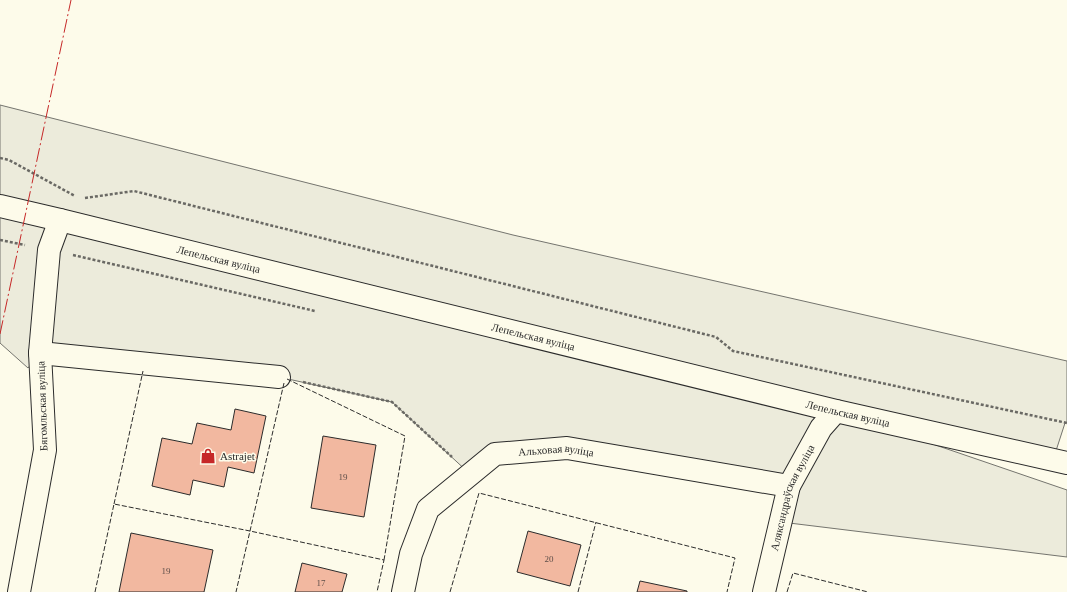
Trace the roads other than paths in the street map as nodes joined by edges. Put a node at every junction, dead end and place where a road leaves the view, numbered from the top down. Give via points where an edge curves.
1 (0, 206) edge
2 (60, 220) junction
3 (40, 353) junction
4 (279, 377) road end
5 (836, 411) junction
6 (1067, 463) edge
7 (789, 486) junction
8 (19, 592) edge
9 (403, 592) edge
10 (764, 592) edge

1 - 2 street, Лепельская вуліца
2 - 3 street, Бягомльская вуліца via 49,250
2 - 5 street, Лепельская вуліца
3 - 4 street
3 - 8 street, Бягомльская вуліца via 45,450
5 - 6 street, Лепельская вуліца
5 - 7 street, Аляксандраўская вуліца via 821,428
7 - 9 street, Альховая вуліца via 567,448 495,454 428,509 411,554
7 - 10 street, Аляксандраўская вуліца

